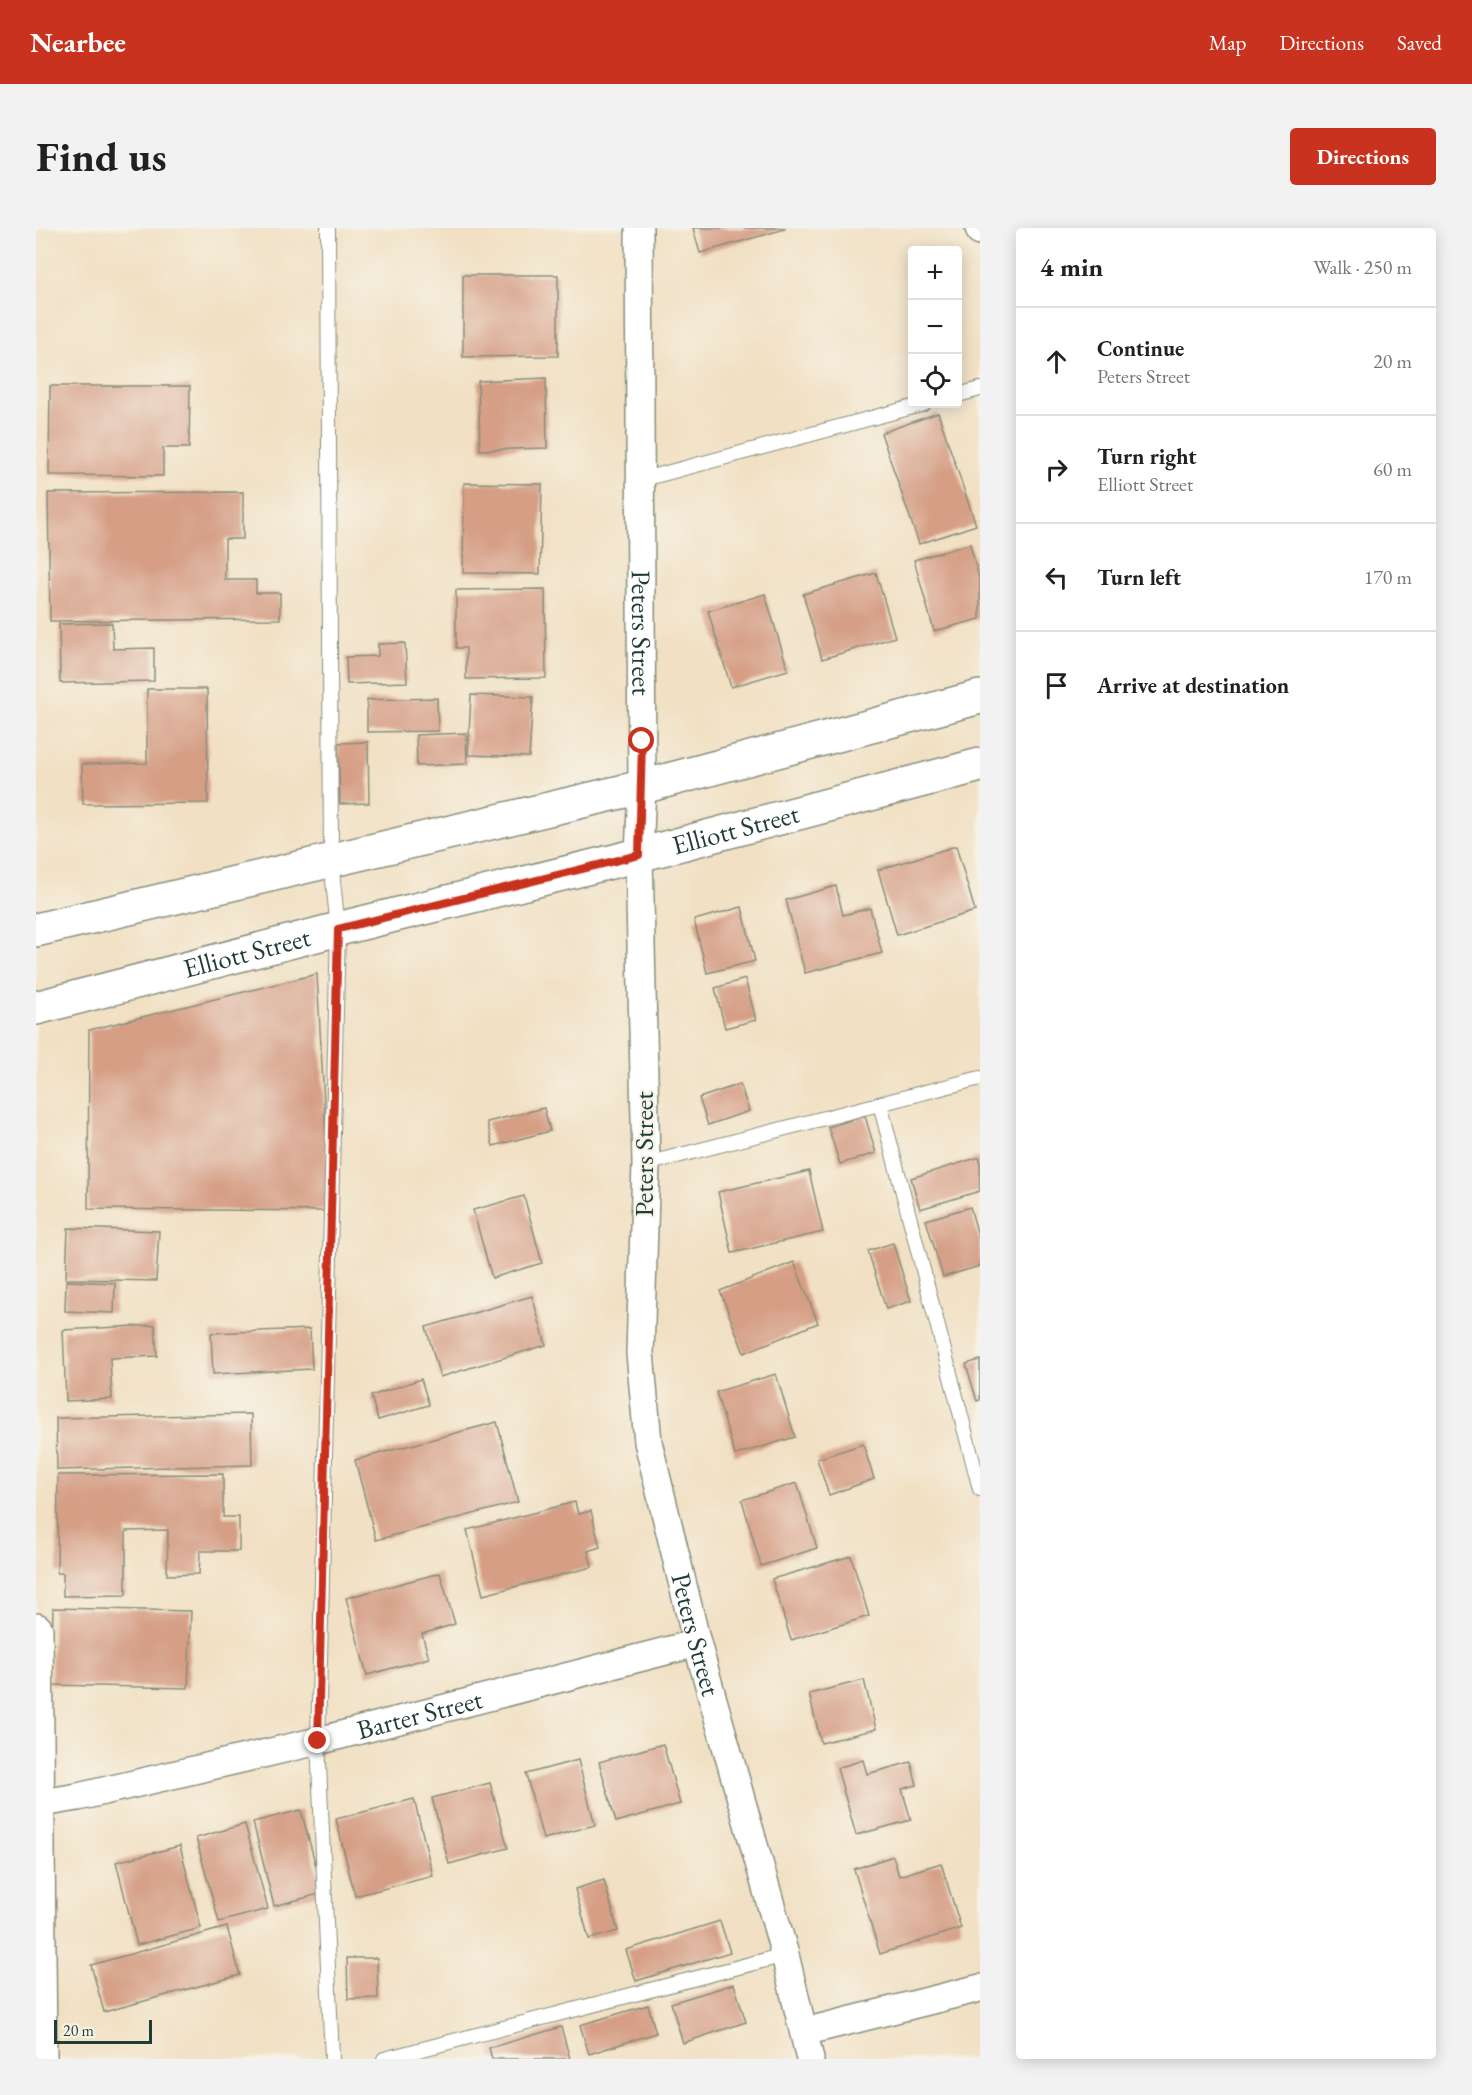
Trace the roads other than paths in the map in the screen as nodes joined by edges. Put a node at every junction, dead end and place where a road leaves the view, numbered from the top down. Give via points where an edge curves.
1 (328, 228) edge
2 (639, 228) edge
3 (980, 389) edge
4 (962, 394) edge
5 (909, 408) edge
6 (640, 480) junction
7 (980, 697) edge
8 (980, 765) edge
9 (642, 787) junction
10 (639, 855) junction
11 (331, 861) junction
12 (338, 929) junction
13 (36, 930) edge
14 (36, 1008) edge
15 (980, 1078) edge
16 (880, 1104) junction
17 (646, 1164) junction
18 (980, 1489) edge
19 (36, 1630) edge
20 (697, 1643) junction
21 (318, 1741) junction
22 (36, 1804) edge
23 (784, 1954) junction
24 (980, 1988) edge
25 (804, 2032) junction
26 (40, 2059) edge
27 (332, 2059) edge
28 (384, 2059) edge
29 (810, 2059) edge

1 - 11 lane
2 - 6 street, Peters Street
3 - 4 lane
5 - 6 lane
6 - 9 street, Peters Street
7 - 9 main road
8 - 10 main road, Elliott Street
9 - 10 street, Peters Street
9 - 11 main road
10 - 12 main road, Elliott Street
10 - 17 street, Peters Street
11 - 12 lane
11 - 13 main road
12 - 14 main road, Elliott Street
12 - 21 lane
15 - 16 lane
16 - 17 lane
16 - 18 lane
17 - 20 street, Peters Street via 640,1353 648,1442
19 - 22 main road
20 - 21 street, Barter Street
20 - 23 street, Peters Street
21 - 22 street, Barter Street
21 - 27 lane
22 - 26 main road
23 - 25 street, Peters Street
23 - 28 lane
24 - 25 street
25 - 29 street, Peters Street

